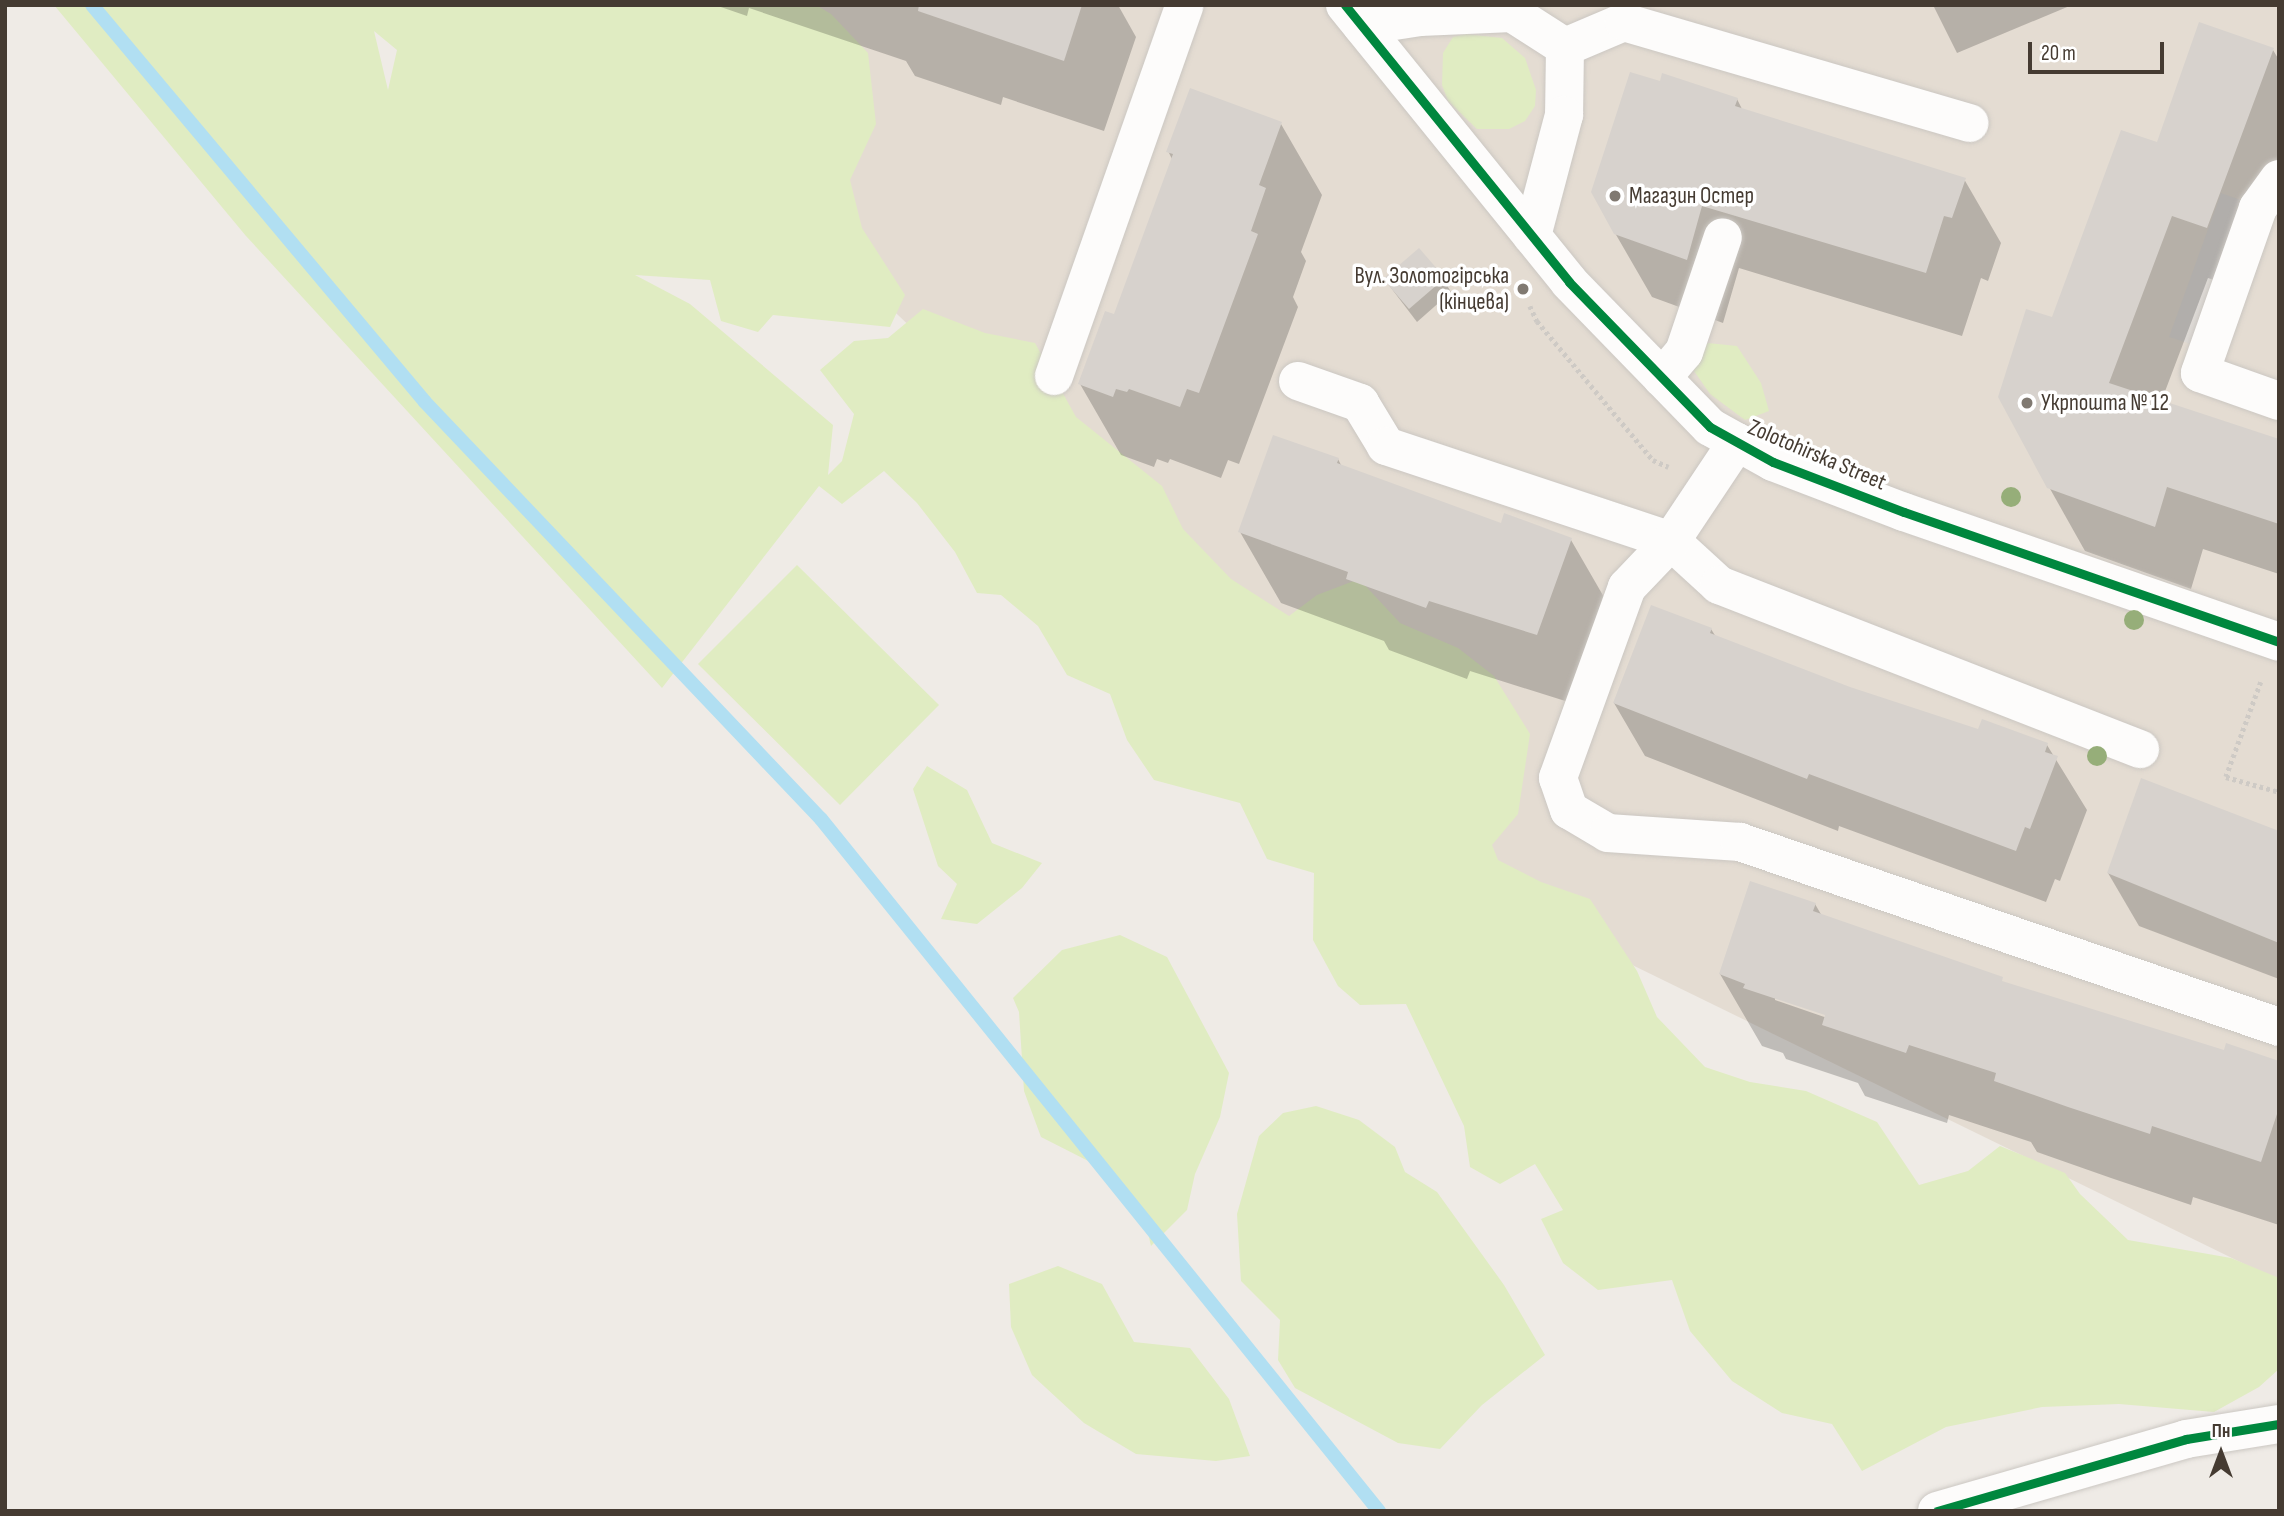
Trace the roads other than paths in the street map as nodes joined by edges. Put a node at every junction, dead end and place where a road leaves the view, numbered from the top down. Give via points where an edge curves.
1 (1185, 5) edge
2 (1623, 14) edge
3 (1353, 16) edge
4 (1565, 47) junction
5 (1969, 123) dead end
6 (2279, 179) edge
7 (1531, 236) junction
8 (1723, 237) dead end
9 (1054, 376) dead end
10 (1662, 378) junction
11 (1298, 381) dead end
12 (2279, 401) edge
13 (1737, 442) junction
14 (1671, 541) junction
15 (2279, 642) edge
16 (2140, 749) dead end
17 (2279, 1027) edge
18 (2279, 1424) edge
19 (1937, 1511) edge

1 - 9 street
2 - 4 street
2 - 5 street
3 - 4 street, Zolotohirska Street via 1512,13
3 - 7 street, Zolotohirska Street
4 - 7 street via 1564,115
6 - 12 street via 2258,208 2200,373
7 - 10 street, Zolotohirska Street
8 - 10 street via 1684,352
10 - 13 street, Zolotohirska Street via 1710,427
11 - 14 street via 1360,403 1386,446
13 - 14 street
13 - 15 street, Zolotohirska Street via 1773,462 1904,512
14 - 16 street via 1719,585
14 - 17 street via 1627,587 1558,778 1569,810 1608,833 1740,842
18 - 19 street via 2186,1439

